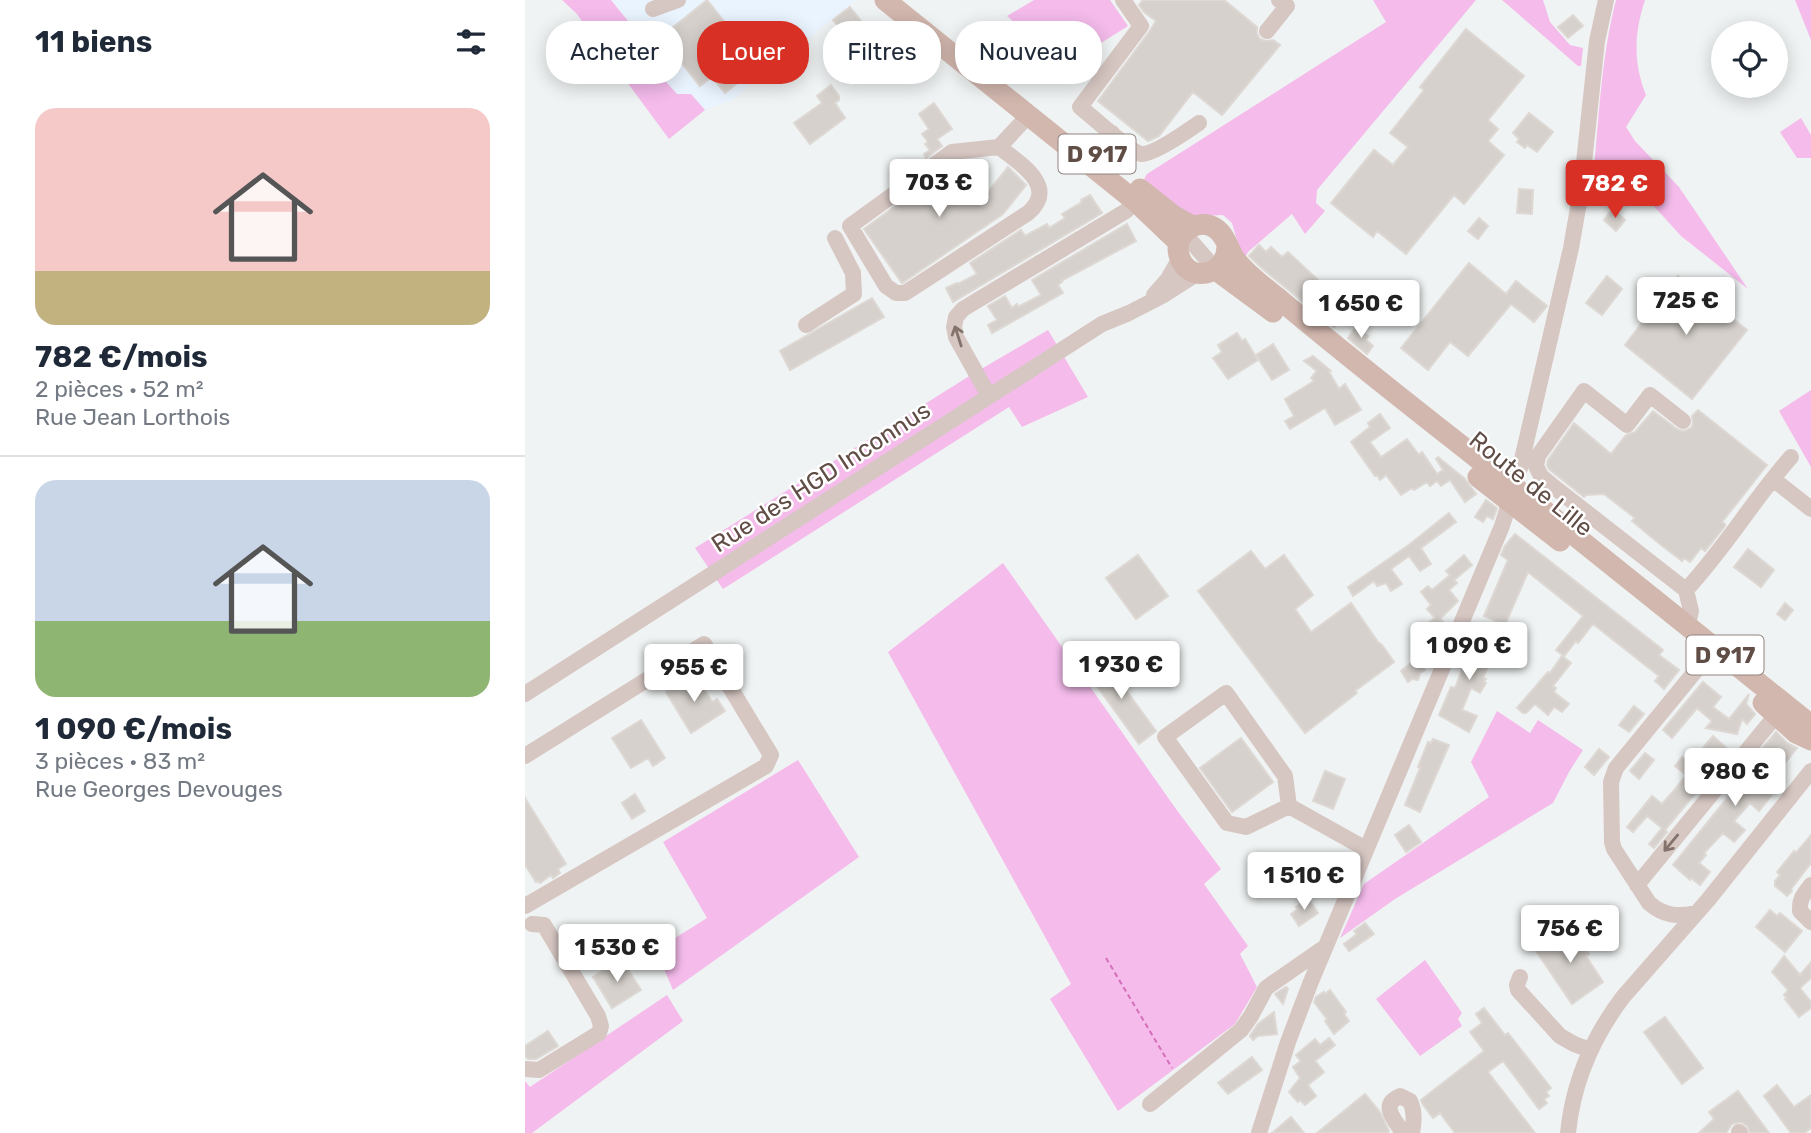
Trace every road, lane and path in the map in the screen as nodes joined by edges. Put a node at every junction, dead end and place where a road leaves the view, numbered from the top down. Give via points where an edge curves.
1 (678, 0) edge
2 (885, 0) edge
3 (895, 0) edge
4 (907, 0) edge
5 (1123, 0) edge
6 (1279, 0) edge
7 (1605, 0) edge
8 (653, 9) dead end
9 (1268, 31) dead end
10 (955, 39) edge
11 (955, 48) edge
12 (1010, 84) edge
13 (1023, 111) junction
14 (1199, 123) dead end
15 (1112, 132) junction
16 (999, 147) junction
17 (1091, 158) junction
18 (1135, 201) junction
19 (835, 239) dead end
20 (1183, 240) junction
21 (863, 248) junction
22 (845, 258) junction
23 (1216, 262) junction
24 (1145, 305) junction
25 (806, 325) dead end
26 (989, 396) junction
27 (1683, 421) dead end
28 (1791, 457) dead end
29 (1773, 479) junction
30 (1520, 481) junction
31 (1811, 509) edge
32 (1632, 548) junction
33 (1600, 557) junction
34 (1637, 586) junction
35 (1686, 590) junction
36 (1653, 614) junction
37 (1688, 626) junction
38 (1707, 657) junction
39 (525, 694) edge
40 (1777, 714) junction
41 (1811, 725) edge
42 (1811, 734) edge
43 (1811, 740) edge
44 (525, 756) edge
45 (1811, 771) edge
46 (1289, 806) junction
47 (1366, 849) junction
48 (1637, 885) junction
49 (1811, 885) edge
50 (525, 907) edge
51 (1696, 913) junction
52 (1811, 922) edge
53 (528, 926) edge
54 (1326, 946) junction
55 (1106, 958) dead end
56 (1520, 977) dead end
57 (1590, 1051) junction
58 (525, 1069) edge
59 (1179, 1080) junction
60 (1150, 1104) dead end
61 (1259, 1133) edge
62 (1403, 1133) edge
63 (1412, 1133) edge
64 (1568, 1133) edge

1 - 8 street
2 - 13 main road, D 917
3 - 11 street
4 - 10 main road, D 917
5 - 15 street via 1141,26 1080,107
6 - 9 street via 1287,6
7 - 30 street via 1577,218
12 - 17 main road, D 917
13 - 16 street
13 - 17 main road, D 917
14 - 15 street via 1141,154
15 - 17 street
16 - 21 street via 952,152 863,215 850,226
16 - 21 street via 1033,174 1038,184 1036,206 1028,213 905,293 885,286
17 - 18 main road, D 917
17 - 20 main road, D 917 via 1174,216
18 - 20 main road, D 917
26 -> 18 street via 956,337 956,317
19 - 22 street
20 - 23 main road via 1187,268
20 - 23 main road via 1203,224 1214,227 1222,234
20 - 24 street, Rue des HGD Inconnus via 1168,279
21 - 22 street
22 - 25 street via 853,273 854,294
23 - 24 street, Rue des HGD Inconnus
23 - 30 main road, Route de Lille / D 917 via 1384,400
23 - 30 main road, Route de Lille / D 917 via 1234,257 1369,372
24 - 26 street, Rue des HGD Inconnus via 1102,324
26 - 39 street, Rue des HGD Inconnus
27 - 30 street via 1650,395 1627,425 1584,391
28 - 29 street
29 - 31 street
29 - 35 street
30 - 32 street via 1541,476
30 - 33 main road, Route de Lille / D 917 via 1538,504
30 - 34 street via 1532,511 1624,584
30 - 36 main road, Route de Lille / D 917
30 - 47 street
32 - 33 street
32 - 35 street
33 - 34 main road, Route de Lille / D 917
34 - 37 main road, Route de Lille / D 917
35 - 37 street via 1692,611
36 - 38 main road, Route de Lille / D 917
36 - 42 street via 1668,618
37 - 41 main road, Route de Lille / D 917
38 - 40 main road, Route de Lille / D 917
38 - 48 street via 1616,768 1611,782 1612,842
40 - 43 main road, Route de Lille / D 917
40 -> 48 street
44 - 50 street via 704,644 771,755 766,766
45 - 51 street
46 - 46 street via 1246,827 1227,823 1165,737 1226,693 1286,776
46 - 47 street
47 - 54 street
48 - 51 street via 1662,913
49 - 52 street via 1799,904
50 - 53 street
51 - 57 street via 1623,997
53 - 58 street via 544,925 601,1026 599,1033 539,1070
54 - 59 street via 1266,988 1241,1030
54 - 61 street
55 - 59 path
56 - 57 street via 1518,990 1560,1036
57 - 64 street via 1577,1081
59 - 60 street
62 - 63 street via 1389,1107 1400,1097 1413,1107

